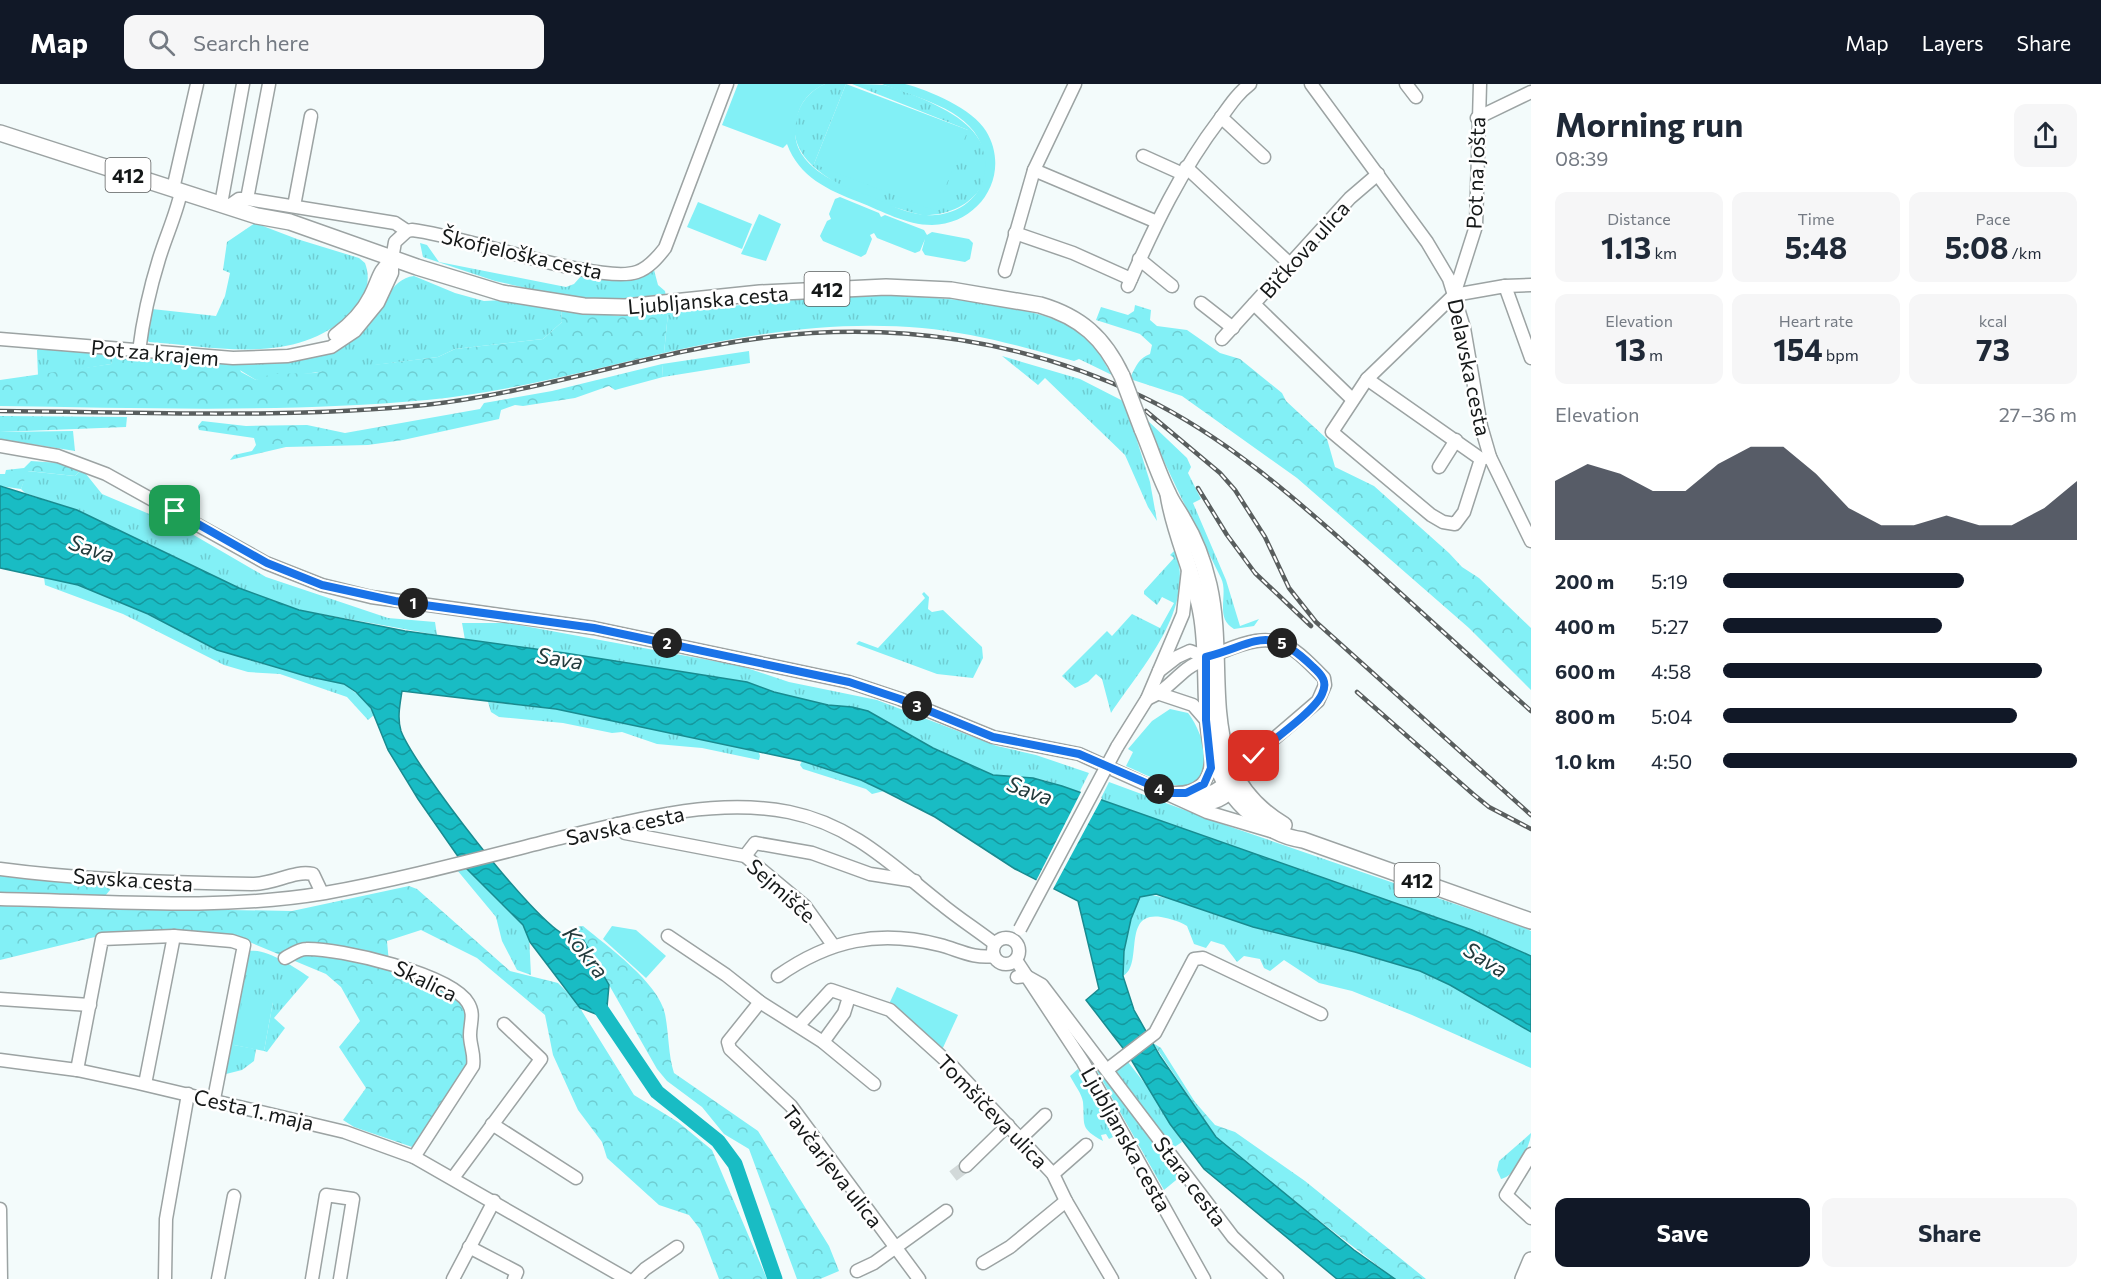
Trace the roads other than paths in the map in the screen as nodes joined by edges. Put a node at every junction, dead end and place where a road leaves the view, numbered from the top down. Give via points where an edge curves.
1 (197, 84) edge
2 (243, 84) edge
3 (269, 84) edge
4 (727, 84) edge
5 (1075, 84) edge
6 (1251, 84) edge
7 (1311, 84) edge
8 (1406, 84) edge
9 (1480, 84) edge
10 (1531, 92) edge
11 (1416, 97) dead end
12 (311, 117) dead end
13 (1221, 117) junction
14 (1477, 118) junction
15 (0, 133) edge
16 (1143, 156) dead end
17 (1264, 157) dead end
18 (1034, 170) junction
19 (1184, 171) junction
20 (1378, 174) junction
21 (177, 190) junction
22 (248, 200) junction
23 (225, 205) junction
24 (294, 206) junction
25 (1156, 222) junction
26 (407, 231) junction
27 (1015, 233) junction
28 (392, 259) junction
29 (1139, 260) junction
30 (1290, 264) junction
31 (1005, 271) dead end
32 (1504, 285) junction
33 (1531, 285) edge
34 (1172, 286) dead end
35 (1454, 295) junction
36 (1201, 303) dead end
37 (1254, 304) junction
38 (1233, 328) junction
39 (0, 339) edge
40 (1222, 339) dead end
41 (139, 351) junction
42 (1531, 358) edge
43 (1367, 379) junction
44 (1352, 399) junction
45 (1456, 440) junction
46 (0, 446) edge
47 (1485, 458) junction
48 (1439, 467) dead end
49 (1168, 494) junction
50 (1531, 541) edge
51 (1188, 560) junction
52 (1212, 656) junction
53 (1154, 676) junction
54 (1160, 694) junction
55 (1147, 699) junction
56 (1206, 720) junction
57 (1211, 748) junction
58 (1254, 756) dead end
59 (1232, 784) junction
60 (1189, 798) junction
61 (617, 824) junction
62 (1275, 832) junction
63 (1303, 840) junction
64 (745, 856) junction
65 (0, 869) edge
66 (915, 881) junction
67 (322, 893) junction
68 (0, 899) edge
69 (1531, 921) edge
70 (174, 936) junction
71 (668, 936) dead end
72 (1014, 941) junction
73 (833, 945) junction
74 (995, 950) junction
75 (285, 958) dead end
76 (1012, 962) junction
77 (778, 976) dead end
78 (1022, 976) junction
79 (849, 997) junction
80 (0, 999) edge
81 (760, 1002) junction
82 (90, 1005) junction
83 (1321, 1014) dead end
84 (504, 1024) dead end
85 (800, 1025) junction
86 (823, 1042) junction
87 (0, 1060) edge
88 (1108, 1069) junction
89 (77, 1070) junction
90 (872, 1081) dead end
91 (145, 1084) junction
92 (188, 1094) junction
93 (214, 1099) junction
94 (1045, 1115) dead end
95 (492, 1124) junction
96 (1008, 1125) junction
97 (1021, 1138) junction
98 (1086, 1145) dead end
99 (1531, 1155) edge
100 (414, 1157) junction
101 (966, 1166) tunnel mouth
102 (1053, 1174) junction
103 (453, 1178) junction
104 (576, 1178) dead end
105 (234, 1196) dead end
106 (494, 1201) junction
107 (1066, 1201) junction
108 (0, 1209) edge
109 (946, 1211) dead end
110 (1531, 1218) edge
111 (469, 1247) junction
112 (677, 1247) dead end
113 (897, 1247) junction
114 (1531, 1260) edge
115 (983, 1263) dead end
116 (857, 1271) dead end
117 (1, 1279) edge
118 (165, 1279) edge
119 (218, 1279) edge
120 (312, 1279) edge
121 (340, 1279) edge
122 (453, 1279) edge
123 (514, 1279) edge
124 (626, 1279) edge
125 (635, 1279) edge
126 (919, 1279) edge
127 (1112, 1279) edge
128 (1204, 1279) edge
129 (1277, 1279) edge
130 (1523, 1279) edge

1 - 21 street
2 - 23 street
3 - 22 street
4 - 26 street, Škofjeloška cesta via 665,248 638,272 594,271 433,233
5 - 18 street
6 - 13 street via 1236,96
7 - 20 street, Delavska cesta
8 - 11 street
9 - 14 street, Pot na Jošta
10 - 14 street
12 - 24 street
13 - 17 street
13 - 19 street
14 - 35 street, Pot na Jošta via 1476,226
15 - 21 main road, Ljubljanska cesta / 412
16 - 19 street
18 - 25 street
18 - 27 street
19 - 25 street
19 - 30 street
20 - 30 street, Bičkova ulica via 1350,198
20 - 35 street, Delavska cesta via 1442,265
21 - 23 main road, Ljubljanska cesta / 412
21 - 41 street via 177,213 157,267
22 - 23 street
22 - 24 street
23 - 28 main road, Ljubljanska cesta / 412 via 306,236 371,257
24 - 26 street via 395,223
25 - 29 street
26 - 28 street via 395,242
27 - 29 street via 1072,253 1130,282
27 - 31 street
28 - 41 street, Pot za krajem via 380,268 371,294 354,320 310,351 249,358
28 - 49 main road, Ljubljanska cesta / 412, bridge via 502,293 584,306 634,306 760,293 886,287 917,287 1040,305 1073,317 1102,341 1122,376
29 - 34 street
30 - 37 street, Bičkova ulica
32 - 33 street
32 - 35 street
32 - 42 street
35 - 43 street
35 - 47 street, Delavska cesta via 1464,328
36 - 38 street
37 - 38 street, Bičkova ulica
37 - 44 street
38 - 40 street, Bičkova ulica
39 - 41 street, Pot za krajem
43 - 44 street
43 - 45 street
44 - 47 street via 1332,432 1443,522 1455,524 1464,512
45 - 47 street
45 - 48 street
46 - 60 street via 58,456 106,474 267,563 322,585 379,598 594,628 849,682 993,737 1079,754
47 - 50 street, Delavska cesta
49 - 51 main road, Ljubljanska cesta / 412 via 1173,524
49 - 52 main road, Ljubljanska cesta / 412 via 1185,523 1209,583
51 - 52 main road, 412
51 - 53 street, Ljubljanska cesta via 1183,614
52 - 53 street via 1190,651
52 - 54 street via 1187,669
52 - 56 main road, 412
52 - 58 street via 1261,638 1275,640 1290,647 1324,678 1318,701
52 - 59 main road, Ljubljanska cesta / 412 via 1223,751
53 - 55 street, Ljubljanska cesta
54 - 55 street
54 - 56 street via 1193,705
55 - 72 street, Ljubljanska cesta, bridge via 1117,747
56 - 57 main road, 412
57 - 59 main road, 412
57 - 60 street via 1208,778
59 - 60 street via 1210,805
59 - 62 main road, 412 via 1241,806
59 - 63 main road, Ljubljanska cesta / 412
60 - 62 street via 1207,812
61 - 64 street, Sejmišče via 625,833
61 - 66 street, Savska cesta via 714,808 788,812 848,834
61 - 67 street, Savska cesta
62 - 63 main road, 412
63 - 69 main road, 412
64 - 66 street via 755,843 812,853 870,874
64 - 73 street, Sejmišče via 805,906
65 - 67 street, Savska cesta via 194,883 268,884 301,872 313,874
66 - 74 street, Savska cesta
67 - 68 street, Savska cesta via 213,902
70 - 82 street via 102,939
70 - 91 street
70 - 93 street via 244,945
71 - 81 street
72 - 74 street via 1002,939
72 - 76 street via 1019,952
73 - 74 street via 885,937 940,945 971,956
73 - 77 street via 805,957
74 - 76 street via 999,963
75 - 100 street, Skalica via 303,948 384,960 424,976 467,1001 472,1011 473,1066
76 - 78 street, Ljubljanska cesta
78 - 88 street, Stara cesta via 1042,985
78 - 128 street, Ljubljanska cesta via 1083,1062
79 - 85 street, Tomšičeva ulica via 831,990
79 - 86 street via 844,1013
79 - 96 street, Tomšičeva ulica via 890,1010
80 - 82 street
81 - 85 street
81 - 113 street, Tavčarjeva ulica via 729,1042 730,1049 790,1106
82 - 89 street
83 - 88 street via 1203,958 1194,959 1155,1033
84 - 95 street via 541,1059
85 - 86 street
86 - 90 street
87 - 89 street, Cesta 1. maja
88 - 129 street, Stara cesta via 1233,1237
89 - 91 street, Cesta 1. maja
91 - 92 street, Cesta 1. maja
92 - 93 street, Cesta 1. maja
92 - 118 street via 166,1219
93 - 100 street, Cesta 1. maja via 345,1132
94 - 97 street
95 - 103 street
95 - 104 street
96 - 97 street, Tomšičeva ulica
96 - 101 street
97 - 102 street, Tomšičeva ulica
98 - 102 street
99 - 110 street via 1506,1196
100 - 103 street, Cesta 1. maja
102 - 107 street, Tomšičeva ulica
103 - 106 street, Cesta 1. maja
105 - 119 street
106 - 111 street
106 - 124 street, Cesta 1. maja
107 - 115 street via 1010,1247
107 - 127 street, Tomšičeva ulica
108 - 117 street
109 - 113 street
111 - 122 street
111 - 123 street via 517,1272
112 - 125 street
113 - 116 street
113 - 126 street, Tavčarjeva ulica
114 - 130 main road
120 - 121 street via 326,1195 353,1199

